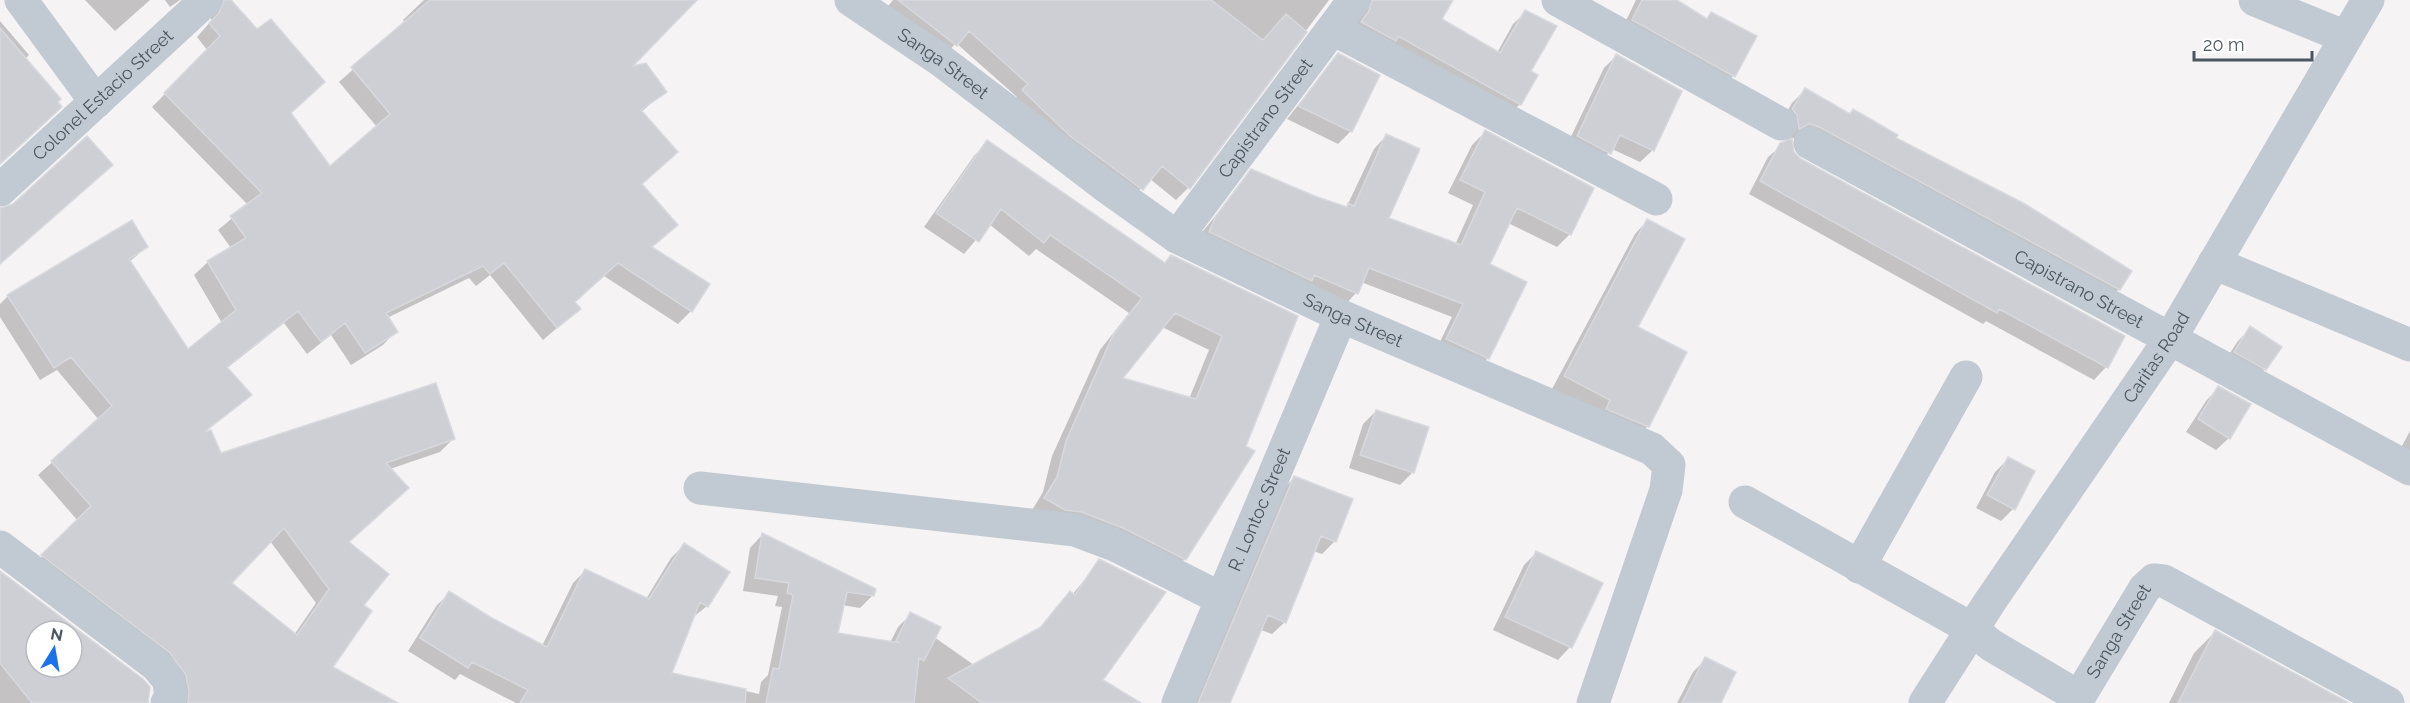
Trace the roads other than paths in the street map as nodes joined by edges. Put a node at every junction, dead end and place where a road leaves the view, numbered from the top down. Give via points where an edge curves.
1 (21, 0) edge
2 (206, 0) edge
3 (851, 0) edge
4 (1354, 0) edge
5 (1558, 0) edge
6 (2255, 0) edge
7 (2368, 0) edge
8 (1333, 29) junction
9 (2346, 37) junction
10 (96, 102) junction
11 (1781, 124) dead end
12 (1810, 143) dead end
13 (0, 190) edge
14 (1656, 199) dead end
15 (1177, 237) junction
16 (2214, 263) junction
17 (1341, 316) junction
18 (2170, 339) junction
19 (2410, 345) edge
20 (1966, 377) dead end
21 (2410, 469) edge
22 (700, 488) dead end
23 (1745, 502) dead end
24 (0, 547) edge
25 (1859, 567) junction
26 (1222, 599) junction
27 (1965, 625) junction
28 (2078, 700) edge
29 (166, 703) edge
30 (1178, 703) edge
31 (1593, 703) edge
32 (1925, 703) edge
33 (2388, 703) edge

1 - 10 street
2 - 10 street, Colonel Estacio Street
3 - 15 street, Sanga Street via 939,59
4 - 8 street, Capistrano Street
5 - 11 street
6 - 9 street
7 - 9 street, Caritas Road
8 - 14 street
8 - 15 street, Capistrano Street
9 - 16 street, Caritas Road
10 - 13 street, Colonel Estacio Street
12 - 18 street, Capistrano Street
15 - 17 street, Sanga Street
16 - 18 street, Caritas Road
16 - 19 street
17 - 26 street, R. Lontoc Street
17 - 31 street, Sanga Street via 1652,449 1669,465 1666,490
18 - 21 street, Capistrano Street
18 - 27 street, Caritas Road
20 - 25 street
22 - 26 street via 1075,530 1115,545
23 - 25 street, Sanga Street
24 - 29 street via 156,665 168,679 171,695
25 - 27 street, Sanga Street
26 - 30 street, R. Lontoc Street
27 - 28 street, Sanga Street
27 - 32 street, Caritas Road
28 - 33 street, Sanga Street via 2145,588 2154,580 2164,581

